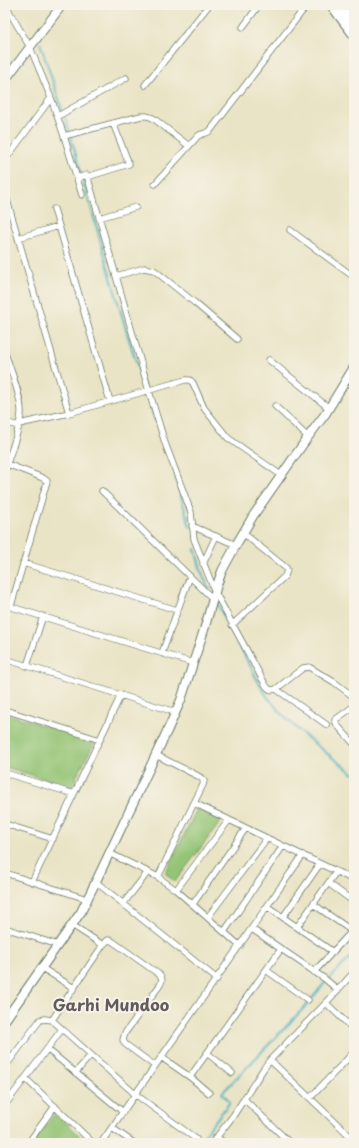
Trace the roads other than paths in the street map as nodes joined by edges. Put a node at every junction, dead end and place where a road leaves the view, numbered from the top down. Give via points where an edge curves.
1 (7, 5) edge
2 (62, 5) edge
3 (209, 5) edge
4 (259, 5) edge
5 (308, 5) edge
6 (332, 5) edge
7 (344, 5) edge
8 (354, 19) edge
9 (243, 26) dead end
10 (354, 34) edge
11 (30, 47) junction
12 (126, 78) dead end
13 (5, 80) edge
14 (145, 85) dead end
15 (51, 98) junction
16 (61, 114) junction
17 (112, 122) junction
18 (68, 135) junction
19 (188, 146) junction
20 (5, 160) edge
21 (82, 177) junction
22 (155, 184) dead end
23 (5, 193) edge
24 (82, 195) dead end
25 (136, 206) dead end
26 (54, 210) dead end
27 (99, 218) junction
28 (59, 226) junction
29 (290, 230) dead end
30 (18, 238) junction
31 (116, 276) junction
32 (354, 277) edge
33 (237, 339) dead end
34 (5, 353) edge
35 (269, 360) dead end
36 (354, 367) edge
37 (146, 391) junction
38 (110, 401) junction
39 (275, 406) dead end
40 (329, 408) junction
41 (69, 413) junction
42 (5, 422) edge
43 (18, 425) junction
44 (308, 437) junction
45 (6, 467) edge
46 (282, 475) junction
47 (102, 491) dead end
48 (192, 526) junction
49 (242, 533) junction
50 (216, 536) junction
51 (236, 545) junction
52 (23, 563) junction
53 (203, 564) junction
54 (190, 576) junction
55 (214, 596) junction
56 (8, 605) edge
57 (178, 610) junction
58 (43, 616) junction
59 (232, 625) junction
60 (162, 653) junction
61 (5, 659) edge
62 (193, 663) junction
63 (27, 666) junction
64 (276, 689) junction
65 (121, 695) junction
66 (354, 697) edge
67 (354, 706) edge
68 (5, 710) edge
69 (175, 712) junction
70 (328, 725) dead end
71 (100, 740) junction
72 (354, 744) edge
73 (156, 755) junction
74 (5, 773) edge
75 (74, 794) junction
76 (194, 803) junction
77 (228, 820) junction
78 (5, 824) edge
79 (246, 828) junction
80 (267, 838) junction
81 (53, 839) junction
82 (283, 846) junction
83 (109, 853) junction
84 (303, 855) junction
85 (320, 864) junction
86 (148, 872) junction
87 (336, 872) junction
88 (5, 874) edge
89 (158, 877) junction
90 (354, 880) edge
91 (32, 882) junction
92 (96, 882) junction
93 (328, 883) junction
94 (176, 890) junction
95 (87, 899) junction
96 (354, 902) edge
97 (123, 904) junction
98 (193, 904) junction
99 (313, 904) junction
100 (268, 907) junction
101 (208, 917) junction
102 (283, 917) junction
103 (72, 925) junction
104 (297, 927) junction
105 (5, 928) edge
106 (252, 929) junction
107 (353, 930) edge
108 (224, 932) junction
109 (103, 944) junction
110 (58, 945) junction
111 (240, 946) junction
112 (281, 949) junction
113 (333, 952) junction
114 (42, 968) junction
115 (266, 970) junction
116 (314, 972) junction
117 (354, 972) edge
118 (217, 979) junction
119 (74, 988) junction
120 (338, 990) junction
121 (308, 1000) dead end
122 (326, 1003) junction
123 (5, 1020) edge
124 (52, 1020) junction
125 (62, 1030) junction
126 (354, 1030) edge
127 (47, 1049) junction
128 (354, 1052) edge
129 (207, 1053) junction
130 (91, 1055) junction
131 (162, 1057) junction
132 (270, 1060) junction
133 (155, 1066) junction
134 (5, 1067) edge
135 (74, 1073) junction
136 (232, 1073) dead end
137 (190, 1077) junction
138 (25, 1078) junction
139 (209, 1093) dead end
140 (136, 1094) junction
141 (310, 1098) junction
142 (244, 1099) junction
143 (5, 1105) edge
144 (55, 1106) junction
145 (123, 1112) junction
146 (112, 1128) junction
147 (217, 1137) junction
148 (196, 1139) dead end
149 (5, 1140) edge
150 (130, 1142) edge
151 (354, 1142) edge
152 (9, 1143) edge
153 (28, 1143) edge
154 (93, 1143) edge
155 (101, 1143) edge
156 (212, 1143) edge
157 (224, 1143) edge
158 (290, 1143) edge

1 - 11 street
2 - 11 street
3 - 14 street
4 - 9 street
5 - 19 street via 210,131 200,134
6 - 10 highway
7 - 8 highway
11 - 13 street
11 - 15 street
12 - 16 street
15 - 16 street
15 - 20 street
16 - 18 street
17 - 18 street
17 - 19 street via 147,116
17 - 21 street via 129,164
18 - 21 street
19 - 22 street
21 - 24 street
21 - 27 street
23 - 30 street
25 - 27 street
26 - 28 street
27 - 31 street
28 - 30 street
28 - 38 street
29 - 32 street
30 - 41 street
31 - 33 street via 144,268 154,270
31 - 37 street
34 - 43 street via 21,412
35 - 40 street
36 - 40 street
37 - 38 street
37 - 46 street via 190,380 204,408 228,438
37 - 48 street via 191,512
38 - 41 street
39 - 44 street
40 - 44 street
41 - 43 street
42 - 43 street
43 - 45 street
44 - 46 street
45 - 52 street via 47,481
46 - 49 street
47 - 54 street
48 - 50 street
48 - 53 street
49 - 51 street
49 - 59 street via 287,570 285,576
50 - 51 street
50 - 53 street
51 - 55 street via 222,571
52 - 56 street
52 - 57 street
53 - 55 street
54 - 55 street
54 - 57 street
55 - 59 street
55 - 62 street
56 - 58 street
57 - 60 street
58 - 60 street
58 - 63 street
59 - 64 street via 267,688
60 - 62 street
61 - 63 street
62 - 69 street
63 - 65 street
64 - 66 street via 303,668 309,667
64 - 70 street
65 - 69 street
65 - 71 street
67 - 72 street via 335,720
68 - 71 street
69 - 73 street
71 - 75 street
73 - 76 street via 204,781
73 - 83 street
74 - 75 street
75 - 81 street
76 - 77 street
76 - 89 street
77 - 79 street
77 - 94 street
78 - 81 street
79 - 80 street
79 - 98 street
80 - 82 street
80 - 101 street
81 - 91 street
82 - 84 street
82 - 108 street
83 - 86 street
83 - 92 street
84 - 85 street
84 - 100 street
85 - 87 street
85 - 102 street
86 - 89 street
86 - 97 street
87 - 90 street
87 - 93 street
88 - 91 street
89 - 94 street
91 - 95 street
92 - 95 street
92 - 97 street
93 - 96 street
93 - 99 street
94 - 98 street
95 - 103 street
97 - 118 street
98 - 101 street
99 - 104 street
99 - 107 street
100 - 102 street
100 - 106 street
101 - 108 street
102 - 104 street
103 - 109 street
103 - 110 street
104 - 113 street
105 - 110 street
106 - 111 street
106 - 112 street
107 - 113 street
108 - 111 street
109 - 119 street
109 - 133 street via 108,940 112,941 162,978 162,982 125,1033 123,1040
110 - 114 street
111 - 118 street
112 - 115 street
112 - 116 street
113 - 116 street
114 - 119 street
114 - 123 street
115 - 121 street
115 - 129 street
116 - 120 street
117 - 120 street
118 - 131 street
119 - 124 street
120 - 122 street
122 - 126 street
122 - 132 street
124 - 125 street
124 - 134 street via 40,1020
125 - 127 street
125 - 130 street
127 - 135 street
127 - 138 street
128 - 141 street
129 - 136 street
129 - 137 street
130 - 135 street
130 - 140 street
131 - 133 street
131 - 137 street
132 - 141 street
132 - 142 street
133 - 140 street
135 - 145 street
137 - 139 street
138 - 143 street
138 - 144 street
140 - 145 street
140 - 148 street
141 - 151 street
142 - 147 street
142 - 158 street
144 - 153 street
144 - 154 street
145 - 146 street
146 - 150 street
146 - 155 street
147 - 156 street
147 - 157 street
149 - 152 street

